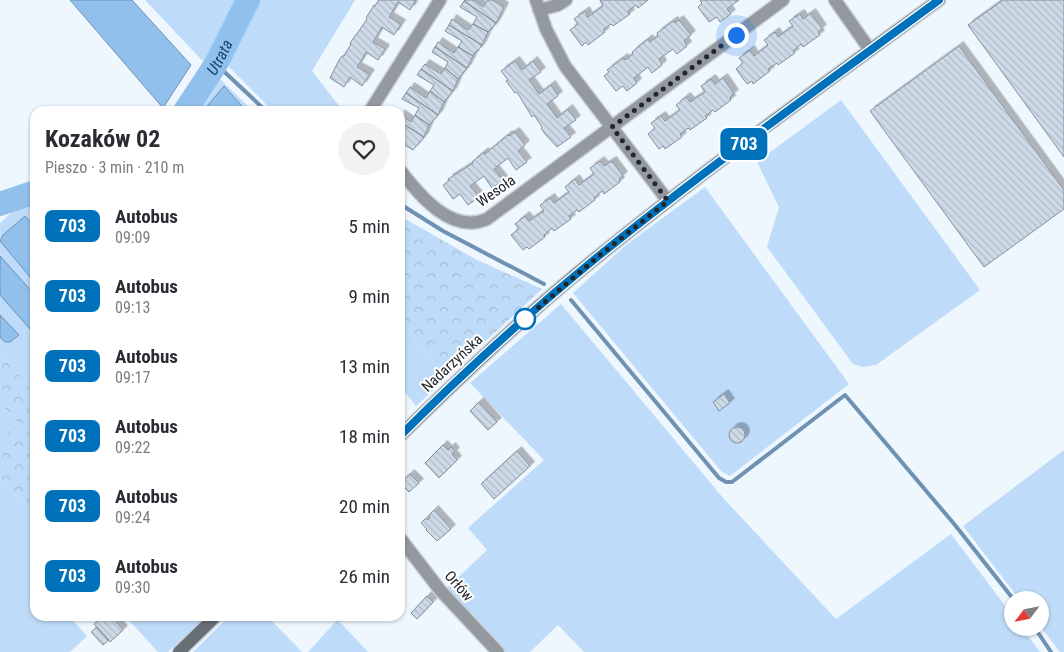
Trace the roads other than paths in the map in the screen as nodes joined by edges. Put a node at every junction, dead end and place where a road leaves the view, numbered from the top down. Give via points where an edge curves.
1 (440, 0) edge
2 (566, 0) edge
3 (783, 0) edge
4 (835, 0) edge
5 (939, 0) edge
6 (537, 5) edge
7 (870, 50) junction
8 (373, 106) edge
9 (612, 127) junction
10 (405, 176) edge
11 (668, 201) junction
12 (405, 431) edge
13 (405, 544) edge
14 (211, 621) edge
15 (179, 652) edge
16 (498, 652) edge

1 - 8 street
2 - 6 street via 558,5
3 - 9 street, Wesoła
4 - 7 street
5 - 7 street
6 - 9 street via 565,66
7 - 11 street
9 - 10 street, Wesoła via 479,223 456,220 442,212 425,199
9 - 11 street
11 - 12 street, Nadarzyńska via 528,316
13 - 16 street, Orłów via 440,590
14 - 15 street

